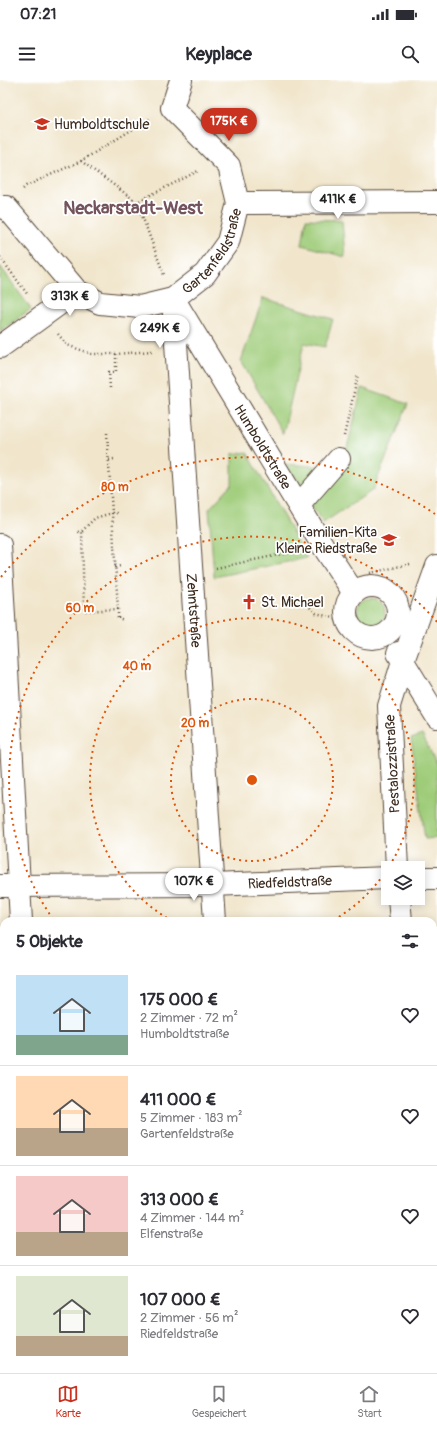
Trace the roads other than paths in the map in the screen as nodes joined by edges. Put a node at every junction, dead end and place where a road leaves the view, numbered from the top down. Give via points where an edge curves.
1 (181, 80) edge
2 (437, 202) edge
3 (238, 203) junction
4 (3, 207) edge
5 (77, 291) junction
6 (173, 299) junction
7 (0, 347) edge
8 (339, 459) dead end
9 (298, 505) junction
10 (0, 545) edge
11 (437, 566) edge
12 (349, 586) junction
13 (386, 634) junction
14 (403, 661) junction
15 (437, 717) edge
16 (397, 861) edge
17 (381, 878) edge
18 (425, 878) edge
19 (437, 878) edge
20 (213, 885) junction
21 (9, 886) edge
22 (400, 905) edge
23 (20, 917) edge
24 (215, 917) edge
25 (401, 917) edge

1 - 3 street via 172,108 229,166
2 - 3 street, Gartenfeldstraße
3 - 6 street, Gartenfeldstraße via 228,242 205,274
4 - 5 street, Gartenfeldstraße
5 - 6 street, Gartenfeldstraße via 100,303 140,307
5 - 7 street
6 - 9 street, Humboldtstraße
6 - 20 street, Zehntstraße
8 - 9 street
9 - 12 street, Humboldtstraße
10 - 21 street
11 - 14 street, Pestalozzistraße
12 - 13 street via 347,622 355,632 366,638
12 - 13 street via 381,588 395,599 398,616 395,625
13 - 14 street
14 - 15 street
14 - 16 street, Pestalozzistraße via 389,706
17 - 20 street, Riedfeldstraße
18 - 19 street
20 - 21 street, Riedfeldstraße
20 - 24 street, Zehntstraße
21 - 23 street
22 - 25 street

